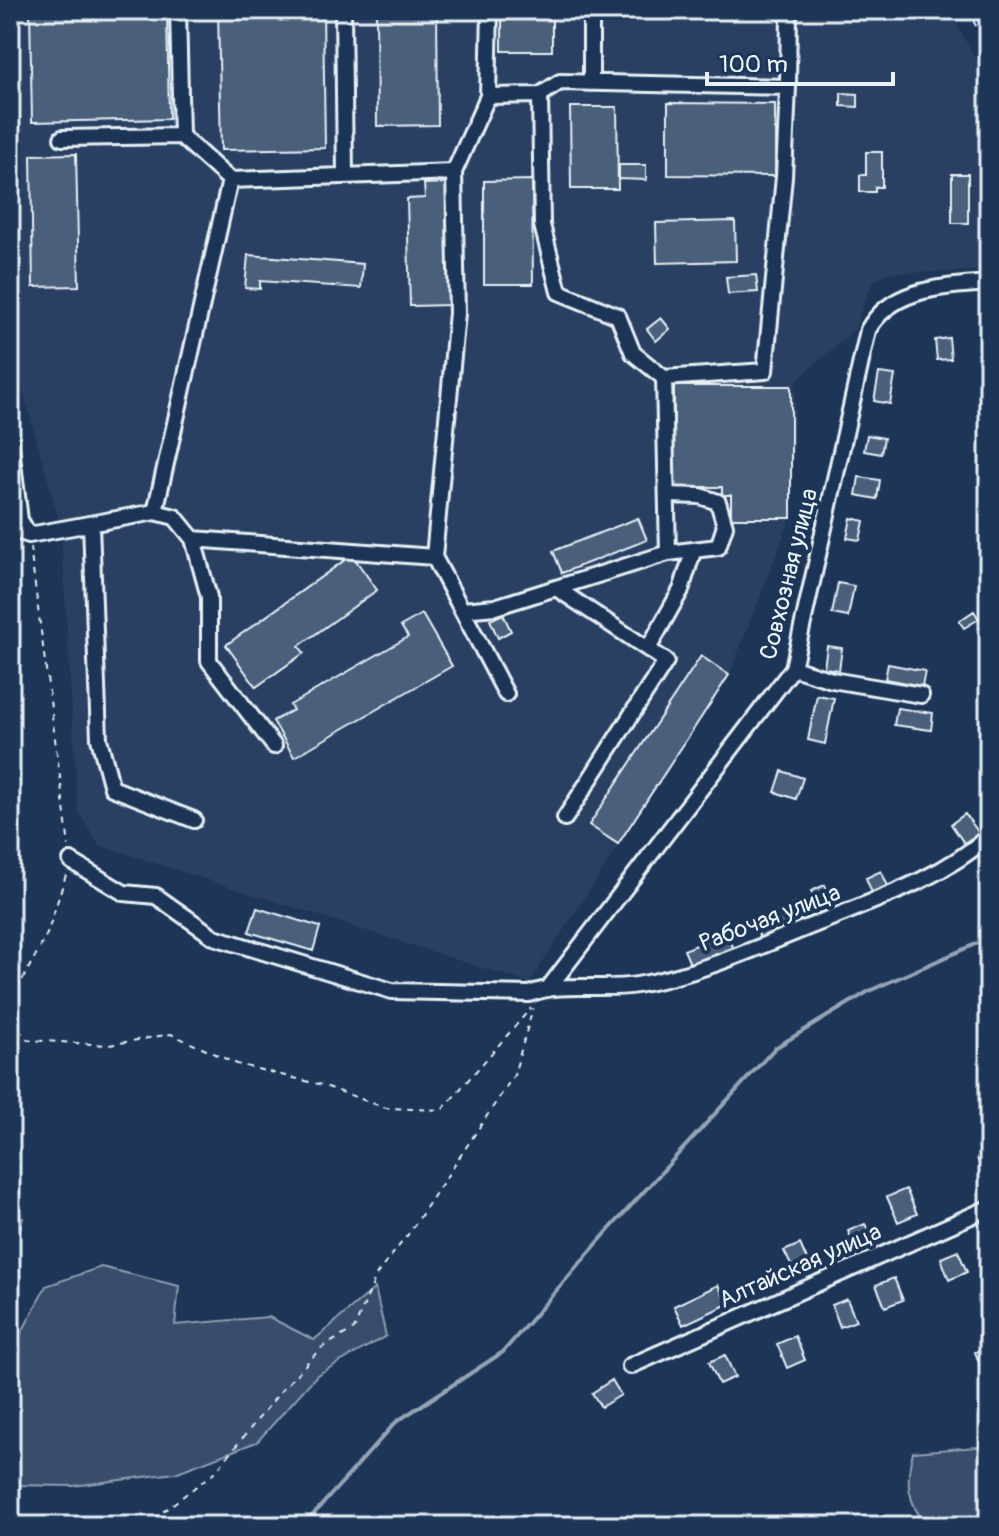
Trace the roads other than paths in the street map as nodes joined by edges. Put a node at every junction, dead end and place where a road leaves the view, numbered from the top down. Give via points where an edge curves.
1 (178, 10) edge
2 (343, 10) edge
3 (490, 10) edge
4 (591, 10) edge
5 (789, 10) edge
6 (591, 83) junction
7 (788, 87) junction
8 (540, 95) junction
9 (488, 96) junction
10 (181, 136) junction
11 (62, 138) dead end
12 (454, 172) junction
13 (345, 176) junction
14 (230, 180) junction
15 (985, 283) edge
16 (664, 378) junction
17 (10, 439) edge
18 (667, 495) junction
19 (155, 512) junction
20 (91, 524) junction
21 (10, 529) edge
22 (29, 535) junction
23 (193, 539) junction
24 (693, 552) junction
25 (668, 553) junction
26 (434, 557) junction
27 (556, 588) junction
28 (462, 610) junction
29 (648, 649) junction
30 (793, 668) junction
31 (506, 694) dead end
32 (921, 695) dead end
33 (274, 746) dead end
34 (565, 818) dead end
35 (194, 820) dead end
36 (989, 836) edge
37 (71, 861) road end
38 (550, 986) junction
39 (989, 1208) edge
40 (630, 1366) dead end

1 - 10 street
2 - 13 street
3 - 9 street
4 - 6 street
5 - 7 street
6 - 7 street
6 - 8 street via 560,82
7 - 16 street via 765,371
8 - 9 street
8 - 16 street via 542,225 559,292 618,316 633,353
9 - 12 street
10 - 11 street
10 - 14 street
12 - 13 street
12 - 26 street via 457,313
13 - 14 street
14 - 19 street
15 - 30 street, Совхозная улица via 895,299 878,311 868,330
16 - 18 street
17 - 22 street via 20,520
18 - 24 street via 718,502 725,526 718,547
18 - 25 street
19 - 20 street
19 - 23 street via 175,517
20 - 22 street
20 - 35 street via 99,739 112,788
21 - 22 street
23 - 26 street
23 - 33 street via 209,597 209,661
24 - 25 street
24 - 29 street via 681,590
25 - 27 street
26 - 28 street
27 - 28 street via 495,607
27 - 29 street
28 - 31 street
29 - 34 street via 666,661
30 - 32 street
30 - 38 street, Совхозная улица
36 - 38 street, Рабочая улица via 920,883 693,971 590,990
37 - 38 street, Рабочая улица via 124,893 156,896 214,937 392,991 529,994
39 - 40 street, Алтайская улица

